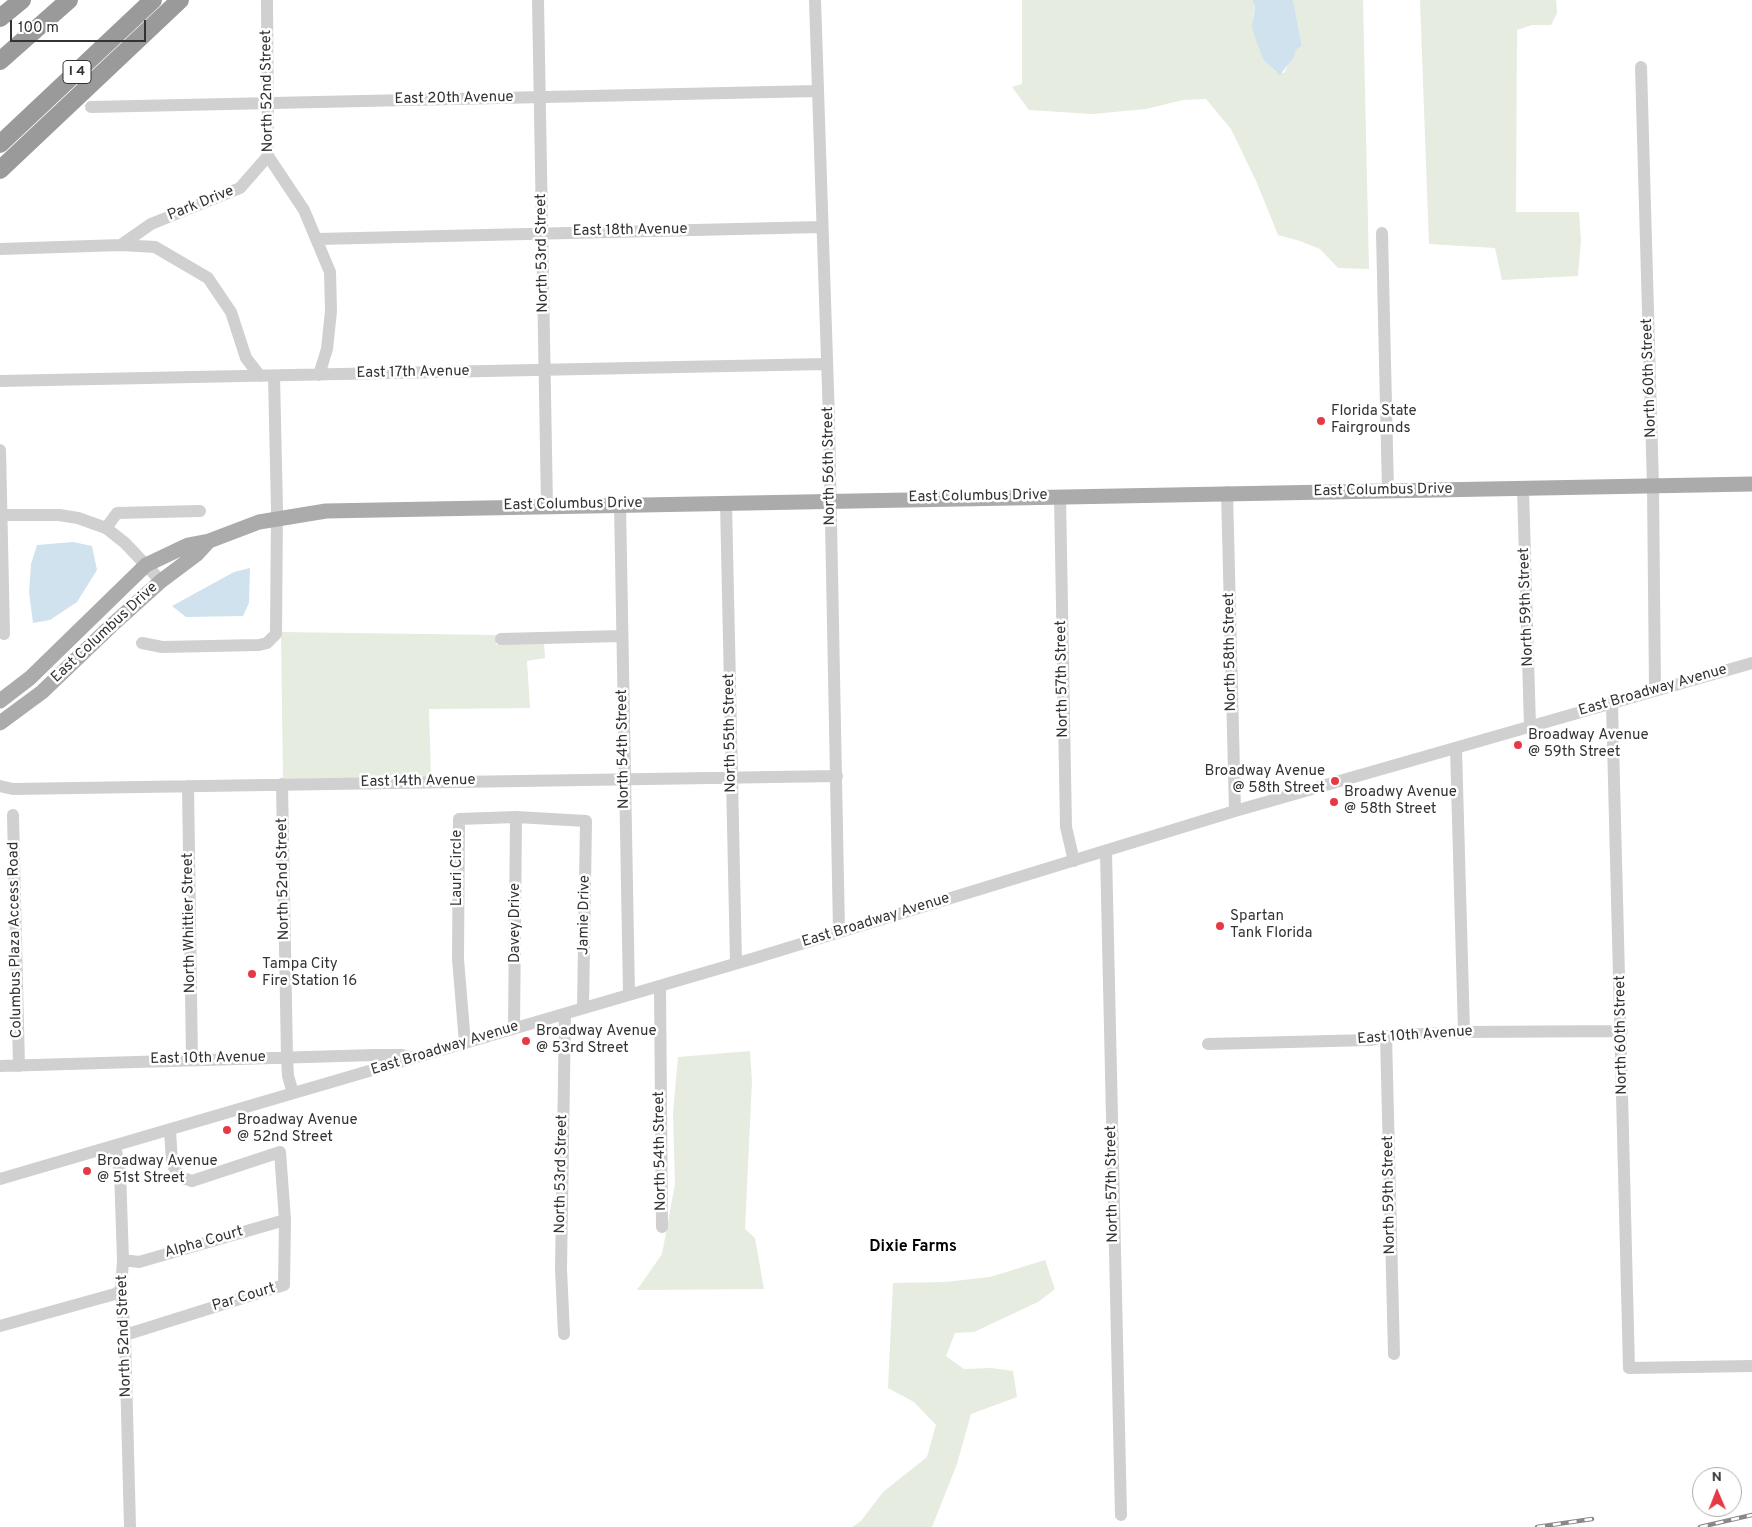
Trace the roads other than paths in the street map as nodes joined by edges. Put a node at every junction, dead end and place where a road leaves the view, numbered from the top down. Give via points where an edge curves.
1 (22, 0) edge
2 (69, 0) edge
3 (153, 0) edge
4 (180, 0) edge
5 (267, 0) edge
6 (538, 0) edge
7 (815, 0) edge
8 (0, 18) edge
9 (0, 61) edge
10 (1641, 67) dead end
11 (817, 91) junction
12 (540, 97) junction
13 (268, 103) junction
14 (91, 107) dead end
15 (0, 144) edge
16 (268, 156) junction
17 (0, 170) edge
18 (151, 224) junction
19 (821, 227) junction
20 (1382, 233) dead end
21 (542, 234) junction
22 (318, 239) junction
23 (122, 245) junction
24 (155, 247) junction
25 (0, 249) edge
26 (826, 364) junction
27 (545, 370) junction
28 (319, 375) junction
29 (260, 376) junction
30 (274, 376) junction
31 (0, 381) edge
32 (0, 450) edge
33 (1752, 484) edge
34 (1653, 486) junction
35 (1523, 489) junction
36 (1388, 491) junction
37 (1227, 492) junction
38 (1060, 496) junction
39 (831, 500) junction
40 (726, 502) junction
41 (620, 504) junction
42 (547, 505) junction
43 (200, 511) dead end
44 (1, 515) edge
45 (277, 518) junction
46 (106, 528) junction
47 (208, 541) junction
48 (146, 565) junction
49 (161, 581) junction
50 (4, 634) dead end
51 (622, 636) junction
52 (500, 639) dead end
53 (142, 643) dead end
54 (1752, 663) edge
55 (1655, 690) junction
56 (0, 701) edge
57 (1612, 703) junction
58 (0, 723) edge
59 (1530, 726) junction
60 (1456, 749) junction
61 (837, 776) junction
62 (732, 778) junction
63 (624, 780) junction
64 (282, 784) junction
65 (0, 786) edge
66 (188, 786) junction
67 (1235, 811) junction
68 (13, 815) dead end
69 (516, 818) junction
70 (586, 821) joint
71 (1106, 852) junction
72 (1074, 861) junction
73 (839, 931) junction
74 (736, 963) junction
75 (660, 986) junction
76 (629, 994) junction
77 (583, 1008) junction
78 (565, 1014) junction
79 (514, 1028) junction
80 (1622, 1031) junction
81 (1464, 1032) junction
82 (1386, 1036) junction
83 (465, 1043) junction
84 (1208, 1044) dead end
85 (287, 1057) junction
86 (416, 1058) junction
87 (192, 1060) junction
88 (0, 1066) edge
89 (19, 1066) junction
90 (293, 1093) junction
91 (170, 1130) junction
92 (115, 1146) junction
93 (0, 1179) edge
94 (285, 1220) junction
95 (662, 1227) dead end
96 (123, 1260) junction
97 (121, 1290) junction
98 (0, 1326) edge
99 (564, 1334) dead end
100 (125, 1335) junction
101 (1394, 1354) dead end
102 (1752, 1366) edge
103 (1121, 1515) dead end
104 (130, 1527) edge

1 - 8 highway
2 - 9 highway
3 - 15 highway, I 4
4 - 17 highway
5 - 13 street, North 52nd Street
6 - 12 street, North 53rd Street
7 - 11 street, North 56th Street
10 - 34 street, North 60th Street
11 - 12 street, East 20th Avenue
11 - 19 street, North 56th Street
12 - 13 street, East 20th Avenue
12 - 21 street, North 53rd Street
13 - 14 street, East 20th Avenue
13 - 16 street, North 52nd Street
16 - 18 street, Park Drive via 240,188
16 - 22 street, North 52nd Street via 304,210
18 - 23 street, Park Drive
18 - 24 street, Park Drive
19 - 21 street, East 18th Avenue
19 - 26 street, North 56th Street
20 - 36 street
21 - 22 street, East 18th Avenue
21 - 27 street, North 53rd Street
22 - 28 street, North 52nd Street via 330,272 331,311 327,349
23 - 24 street
23 - 25 street
24 - 29 street via 208,278 231,312 246,358
26 - 27 street, East 17th Avenue
26 - 39 street, North 56th Street
27 - 28 street, East 17th Avenue
27 - 42 street, North 53rd Street
28 - 30 street, East 17th Avenue
29 - 30 street, East 17th Avenue
29 - 31 street, East 17th Avenue
30 - 45 street
32 - 44 street
33 - 34 main road, East Columbus Drive
34 - 35 main road, East Columbus Drive
34 - 55 street, North 60th Street
35 - 36 main road, East Columbus Drive
35 - 59 street, North 59th Street
36 - 37 main road, East Columbus Drive
37 - 38 main road, East Columbus Drive
37 - 67 street, North 58th Street
38 - 39 main road, East Columbus Drive
38 - 72 street, North 57th Street via 1066,827
39 - 40 main road, East Columbus Drive
39 - 61 street, North 56th Street
40 - 41 main road, East Columbus Drive
40 - 62 street, North 55th Street
41 - 42 main road, East Columbus Drive
41 - 51 street, North 54th Street
42 - 45 main road, East Columbus Drive via 345,510
43 - 46 street via 117,513
44 - 46 street via 59,515
44 - 50 street
45 - 47 main road, East Columbus Drive
45 - 53 street via 277,625 273,639 259,645 162,647
46 - 48 street
47 - 48 main road, East Columbus Drive via 188,545
47 - 49 main road, East Columbus Drive
48 - 49 street
48 - 56 main road, East Columbus Drive via 30,678
49 - 58 main road, East Columbus Drive via 42,692
51 - 52 street
51 - 63 street, North 54th Street
54 - 55 street, East Broadway Avenue
55 - 57 street, East Broadway Avenue
57 - 59 street, East Broadway Avenue
57 - 80 street, North 60th Street
59 - 60 street, East Broadway Avenue
60 - 67 street, East Broadway Avenue
60 - 81 street
61 - 62 street, East 14th Avenue
61 - 73 street, North 56th Street
62 - 63 street, East 14th Avenue
62 - 74 street, North 55th Street
63 - 64 street, East 14th Avenue
63 - 76 street, North 54th Street
64 - 66 street, East 14th Avenue
64 - 85 street, North 52nd Street
65 - 66 street, East 14th Avenue via 13,789
66 - 87 street, North Whittier Street
67 - 71 street, East Broadway Avenue
68 - 89 street, Columbus Plaza Access Road
69 - 70 street, Lauri Circle
69 - 79 street, Davey Drive
69 - 83 street, Lauri Circle via 459,819 458,959
70 - 77 street, Jamie Drive
71 - 72 street, East Broadway Avenue
71 - 103 street, North 57th Street
72 - 73 street, East Broadway Avenue
73 - 74 street, East Broadway Avenue
74 - 75 street, East Broadway Avenue
75 - 76 street, East Broadway Avenue
75 - 95 street, North 54th Street
76 - 77 street, East Broadway Avenue
77 - 78 street, East Broadway Avenue
78 - 79 street, East Broadway Avenue
78 - 99 street, North 53rd Street via 561,1269
79 - 83 street, East Broadway Avenue
80 - 81 street, East 10th Avenue
80 - 102 street, North 60th Street via 1629,1368
81 - 82 street, East 10th Avenue
82 - 84 street, East 10th Avenue via 1372,1040
82 - 101 street, North 59th Street
83 - 86 street, East Broadway Avenue
85 - 86 street, East 10th Avenue via 402,1055
85 - 87 street, East 10th Avenue
85 - 90 street, North 52nd Street
86 - 90 street, East Broadway Avenue
87 - 89 street, East 10th Avenue
88 - 89 street, East 10th Avenue
90 - 91 street, East Broadway Avenue
91 - 92 street, East Broadway Avenue
91 - 94 street, Par Court via 172,1163 176,1171 192,1181 280,1152
92 - 93 street, East Broadway Avenue
92 - 96 street, North 52nd Street via 120,1171
94 - 96 street, Alpha Court via 138,1262
94 - 100 street, Par Court via 284,1285
96 - 97 street, North 52nd Street
97 - 98 street
97 - 100 street, North 52nd Street
100 - 104 street, North 52nd Street

